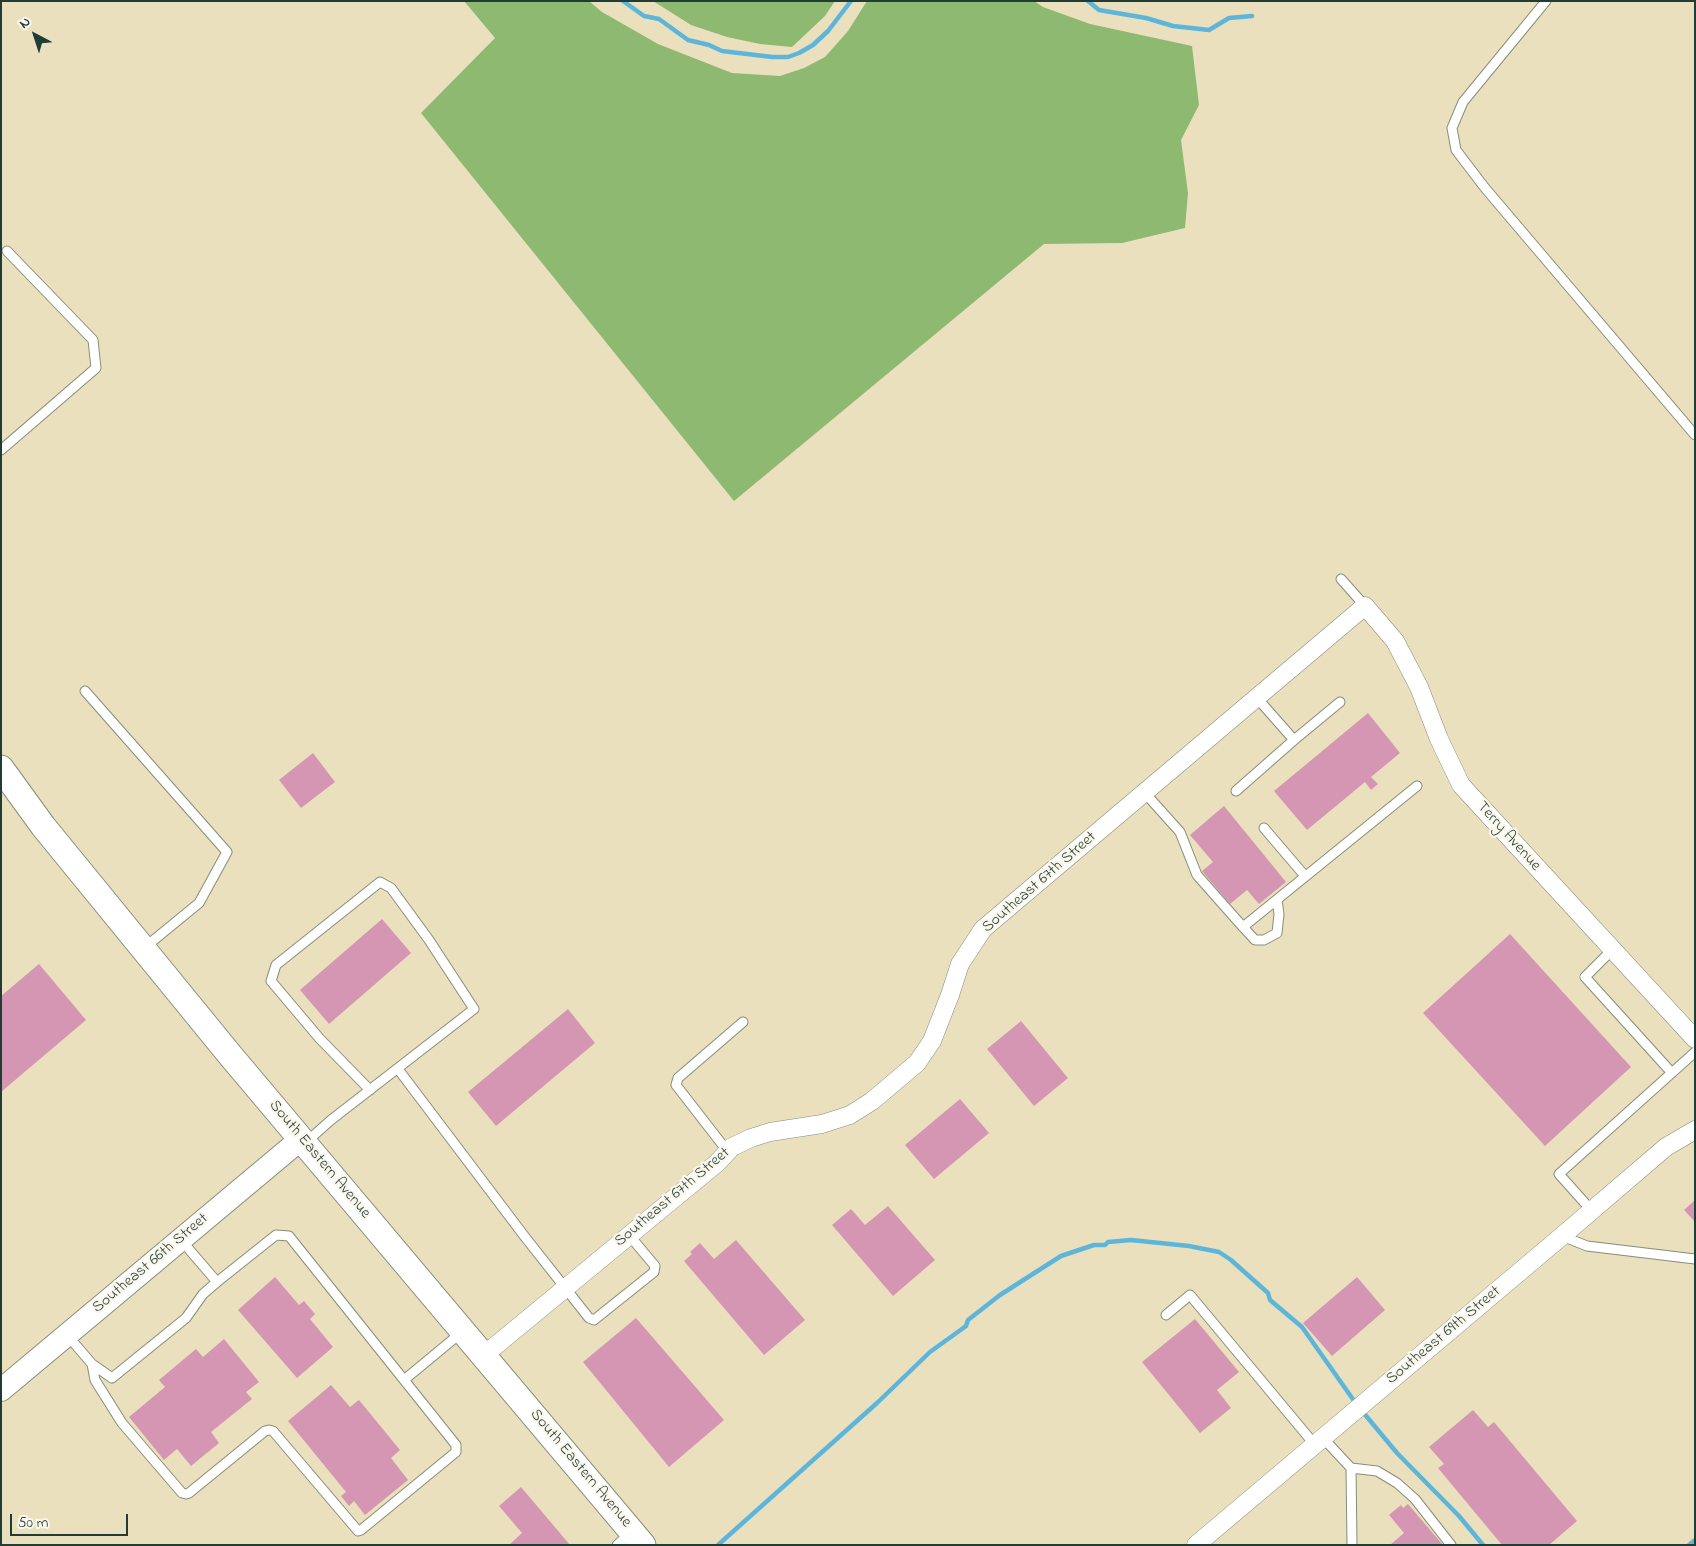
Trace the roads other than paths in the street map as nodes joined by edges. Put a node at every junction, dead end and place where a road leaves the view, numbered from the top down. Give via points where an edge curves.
1 (1546, 1) edge
2 (8, 252) dead end
3 (1695, 434) edge
4 (1, 450) edge
5 (1341, 578) dead end
6 (1365, 606) junction
7 (85, 691) dead end
8 (1257, 698) junction
9 (1340, 702) dead end
10 (1294, 740) junction
11 (1, 768) edge
12 (1416, 786) dead end
13 (1236, 791) dead end
14 (1145, 793) junction
15 (1264, 828) dead end
16 (1305, 876) junction
17 (1278, 900) junction
18 (1243, 927) junction
19 (144, 948) junction
20 (1612, 950) junction
21 (743, 1022) dead end
22 (1695, 1039) edge
23 (1695, 1052) edge
24 (398, 1068) junction
25 (1672, 1073) junction
26 (370, 1090) junction
27 (1695, 1130) edge
28 (303, 1141) junction
29 (728, 1152) junction
30 (1592, 1211) junction
31 (629, 1236) junction
32 (1562, 1236) junction
33 (180, 1240) junction
34 (1695, 1259) edge
35 (217, 1282) junction
36 (565, 1288) junction
37 (1166, 1315) dead end
38 (463, 1332) junction
39 (67, 1335) junction
40 (484, 1356) junction
41 (92, 1364) junction
42 (404, 1380) junction
43 (1, 1390) edge
44 (1319, 1441) junction
45 (1350, 1468) junction
46 (631, 1540) edge
47 (1196, 1545) edge
48 (1352, 1545) edge
49 (1451, 1545) edge

1 - 3 lane via 1463,102 1452,128 1456,150
2 - 4 lane via 93,340 96,368
5 - 6 lane
6 - 8 street, Southeast 67th Street
6 - 20 street, Terry Avenue via 1403,657 1461,785
7 - 19 lane via 227,852 199,903
8 - 10 lane
8 - 14 street, Southeast 67th Street
9 - 10 lane
10 - 13 lane
11 - 19 main road, South Eastern Avenue via 43,826
12 - 16 lane
14 - 18 lane via 1180,832 1197,875
14 - 29 street, Southeast 67th Street via 983,929 960,964 932,1041 917,1063 850,1115 822,1124 770,1132 732,1147
15 - 16 lane
16 - 17 lane
17 - 18 lane
17 - 18 lane via 1277,933 1264,940 1255,940
19 - 28 main road, South Eastern Avenue
20 - 22 street, Terry Avenue
20 - 25 lane via 1585,977
21 - 29 lane via 678,1078 676,1086
23 - 25 lane
24 - 26 lane
24 - 26 lane via 474,1010 391,888 380,882 276,965 271,981 320,1039
24 - 36 lane
25 - 30 lane via 1560,1174
26 - 28 lane
27 - 30 street, Southeast 69th Street via 1666,1147
28 - 33 street, Southeast 66th Street
28 - 38 main road, South Eastern Avenue
29 - 31 street, Southeast 67th Street
30 - 32 street, Southeast 69th Street
31 - 36 street, Southeast 67th Street
31 - 36 lane via 655,1266 654,1272 594,1320
32 - 34 lane via 1588,1246
32 - 44 street, Southeast 69th Street
33 - 35 lane
33 - 39 street, Southeast 66th Street
35 - 41 lane via 203,1294 186,1318 112,1378
35 - 42 lane via 276,1235 289,1236
36 - 40 street, Southeast 67th Street
37 - 44 lane via 1190,1295
38 - 40 main road, South Eastern Avenue
38 - 42 lane
39 - 41 lane
39 - 43 street, Southeast 66th Street
40 - 46 main road, South Eastern Avenue
41 - 42 lane via 95,1380 122,1423 182,1492 189,1493 269,1430 358,1531 456,1452 456,1445
44 - 45 lane
44 - 47 street, Southeast 69th Street
45 - 48 lane
45 - 49 lane via 1377,1471 1397,1483 1415,1499

